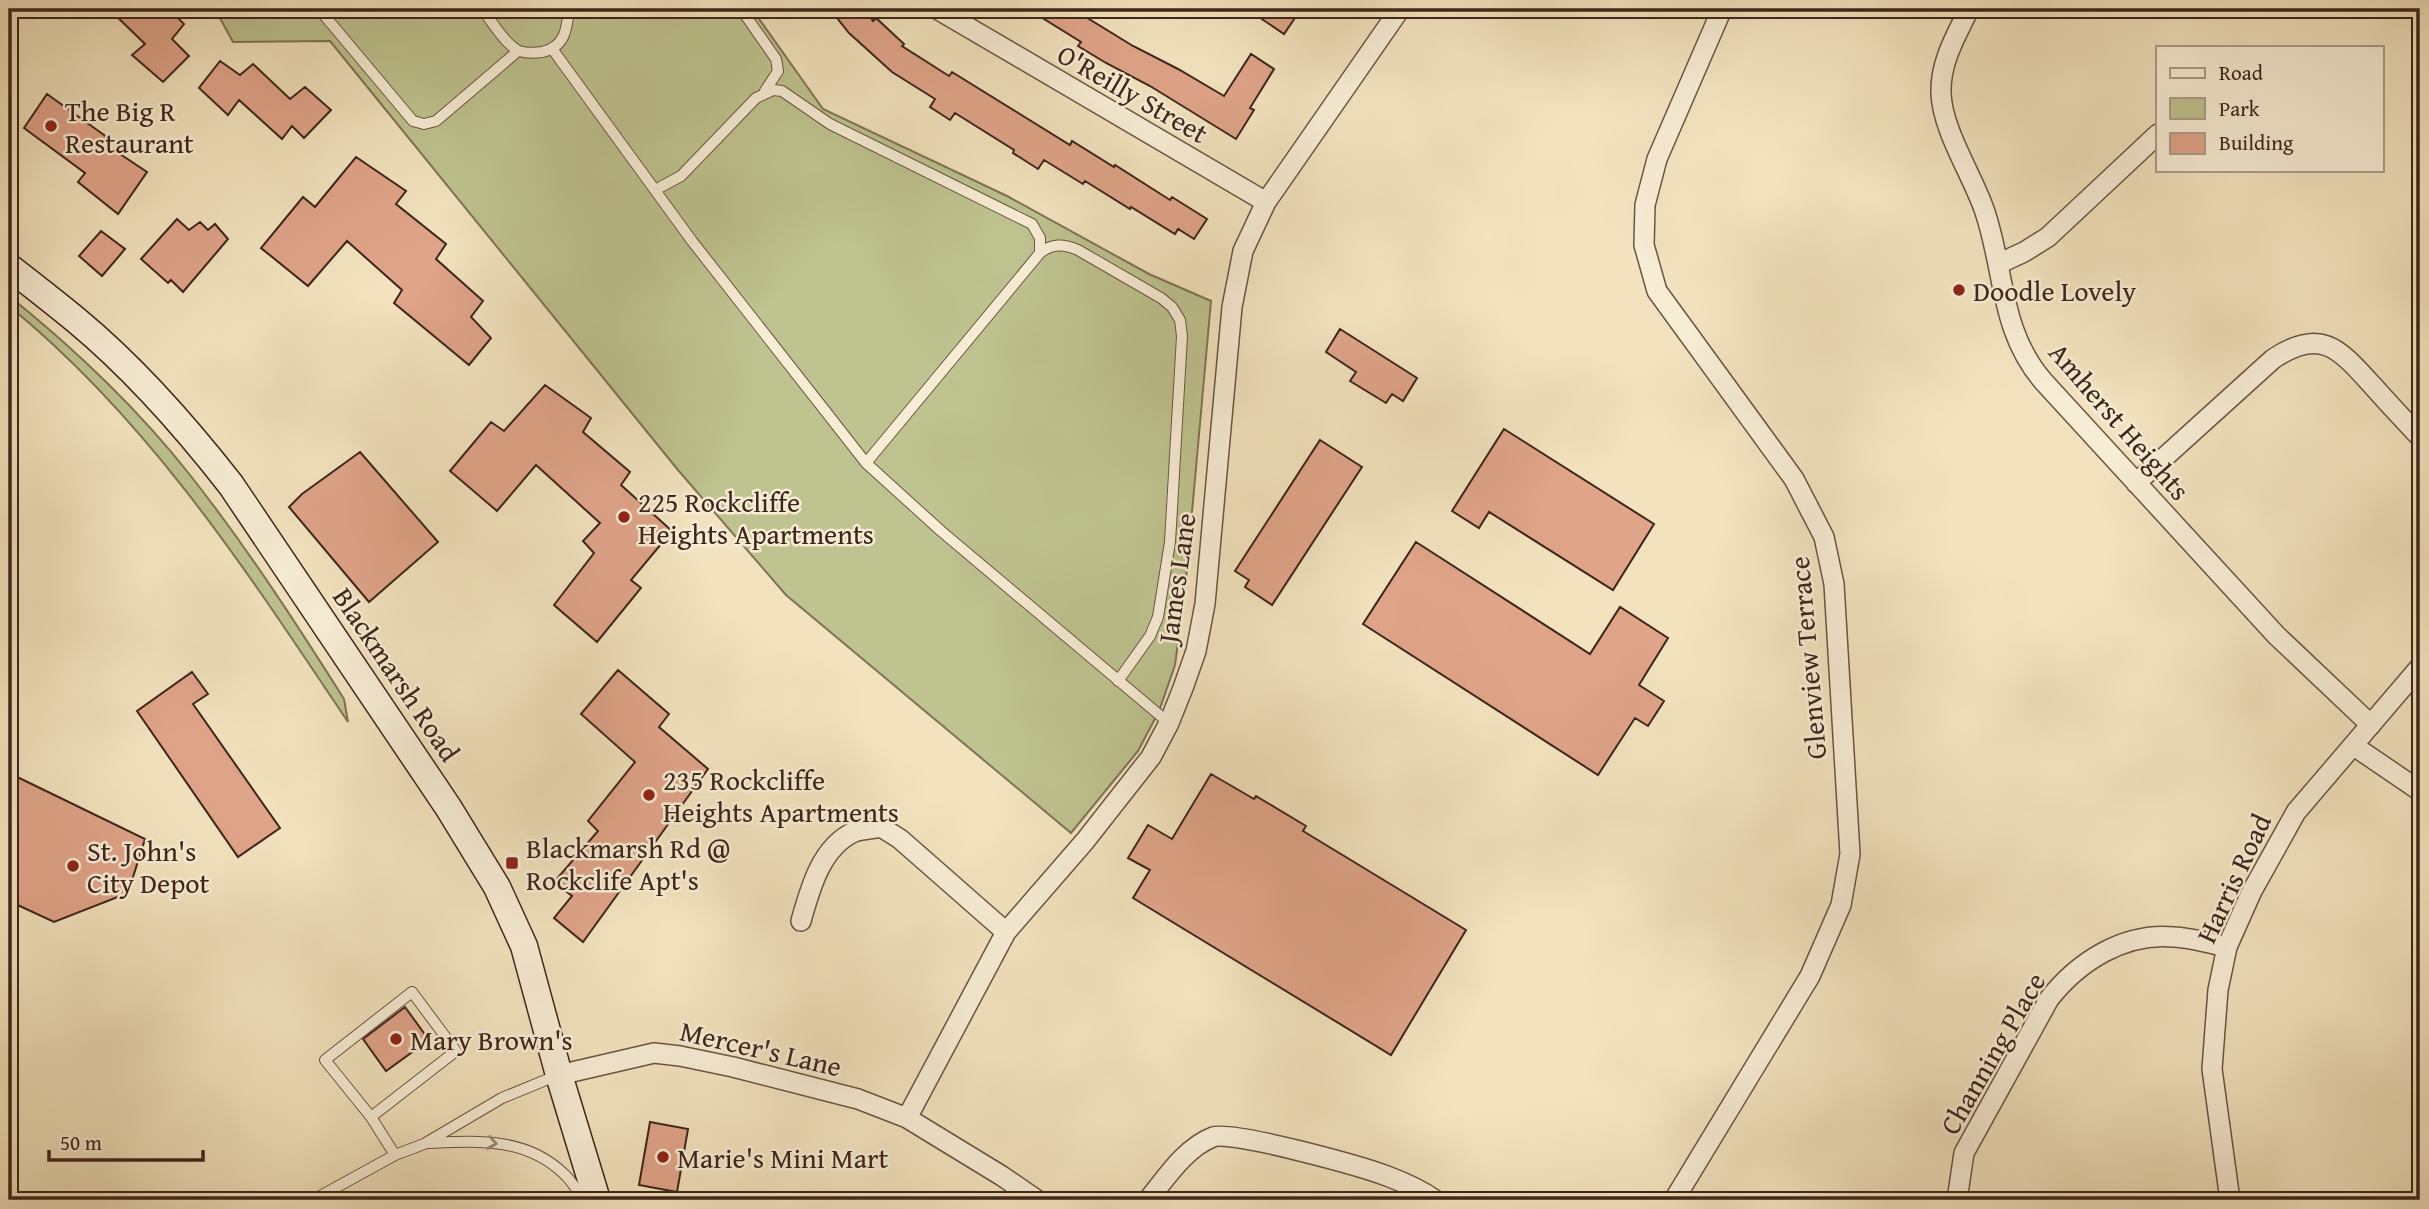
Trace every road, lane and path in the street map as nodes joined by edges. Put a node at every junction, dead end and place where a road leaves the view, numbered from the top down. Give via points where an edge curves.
1 (319, 9) edge
2 (483, 9) edge
3 (569, 9) edge
4 (741, 9) edge
5 (937, 9) edge
6 (1722, 9) edge
7 (1969, 9) edge
8 (1391, 12) edge
9 (553, 50) junction
10 (518, 51) junction
11 (764, 93) junction
12 (2156, 136) edge
13 (655, 190) junction
14 (1266, 202) junction
15 (1040, 253) junction
16 (1998, 264) junction
17 (9, 267) edge
18 (2420, 438) edge
19 (866, 463) junction
20 (2136, 483) junction
21 (2420, 667) edge
22 (1118, 681) junction
23 (1169, 723) junction
24 (2371, 725) junction
25 (2354, 747) junction
26 (2420, 791) edge
27 (801, 920) dead end
28 (1006, 932) junction
29 (2227, 947) junction
30 (559, 1075) junction
31 (371, 1117) junction
32 (907, 1118) junction
33 (424, 1143) junction
34 (395, 1155) junction
35 (298, 1200) edge
36 (315, 1200) edge
37 (584, 1200) edge
38 (597, 1200) edge
39 (1037, 1200) edge
40 (1148, 1200) edge
41 (1435, 1200) edge
42 (1674, 1200) edge
43 (1957, 1200) edge
44 (2230, 1200) edge

1 - 10 lane via 418,124 436,121
2 - 10 lane
3 - 9 lane via 568,24
4 - 11 lane via 776,59 778,71
5 - 14 street, O'Reilly Street
6 - 42 street, Glenview Terrace via 1657,159 1645,205 1644,245 1657,291 1794,478 1824,537 1834,584 1850,854 1841,905 1810,976
7 - 16 street, Amherst Heights via 1946,57 1941,98 1986,214
8 - 14 street, James Lane
9 - 10 lane
9 - 13 lane
11 - 13 lane via 681,176
11 - 15 lane via 789,94 830,124 1032,224 1040,238
12 - 16 street via 2048,237
13 - 19 lane
14 - 23 street, James Lane via 1238,270 1205,604 1196,651
15 - 19 lane
15 - 22 lane via 1057,245 1078,250 1161,298 1180,320 1172,513 1163,595 1150,636
16 - 20 street, Amherst Heights via 2010,320 2027,360
17 - 30 street, Blackmarsh Road via 78,321 161,403 231,485 497,887 524,946
18 - 20 street via 2341,352 2310,343 2273,359
19 - 22 lane
20 - 24 street, Amherst Heights via 2276,635
21 - 24 street, Harris Road
22 - 23 lane
23 - 28 street, James Lane via 1150,757 1085,841
24 - 25 street, Harris Road
25 - 26 street
25 - 29 street, Harris Road via 2296,812
27 - 28 street via 815,879 837,843 855,832 881,827
28 - 32 street, James Lane
29 - 43 street, Channing Place via 2172,936 2129,942 2087,961 2061,983 1964,1153
29 - 44 street, Harris Road via 2218,990 2213,1069
30 - 32 street, Mercer's Lane via 654,1053 680,1056 858,1099
30 - 33 lane via 502,1098
30 - 38 street, Blackmarsh Road
31 - 31 lane via 325,1060 412,992 456,1051
31 - 34 lane
32 - 39 street, Mercer's Lane
33 - 34 lane
33 -> 37 lane via 486,1140 533,1152 564,1174
34 - 36 lane
35 - 36 lane
40 - 41 street via 1174,1166 1215,1136 1247,1138 1385,1175

